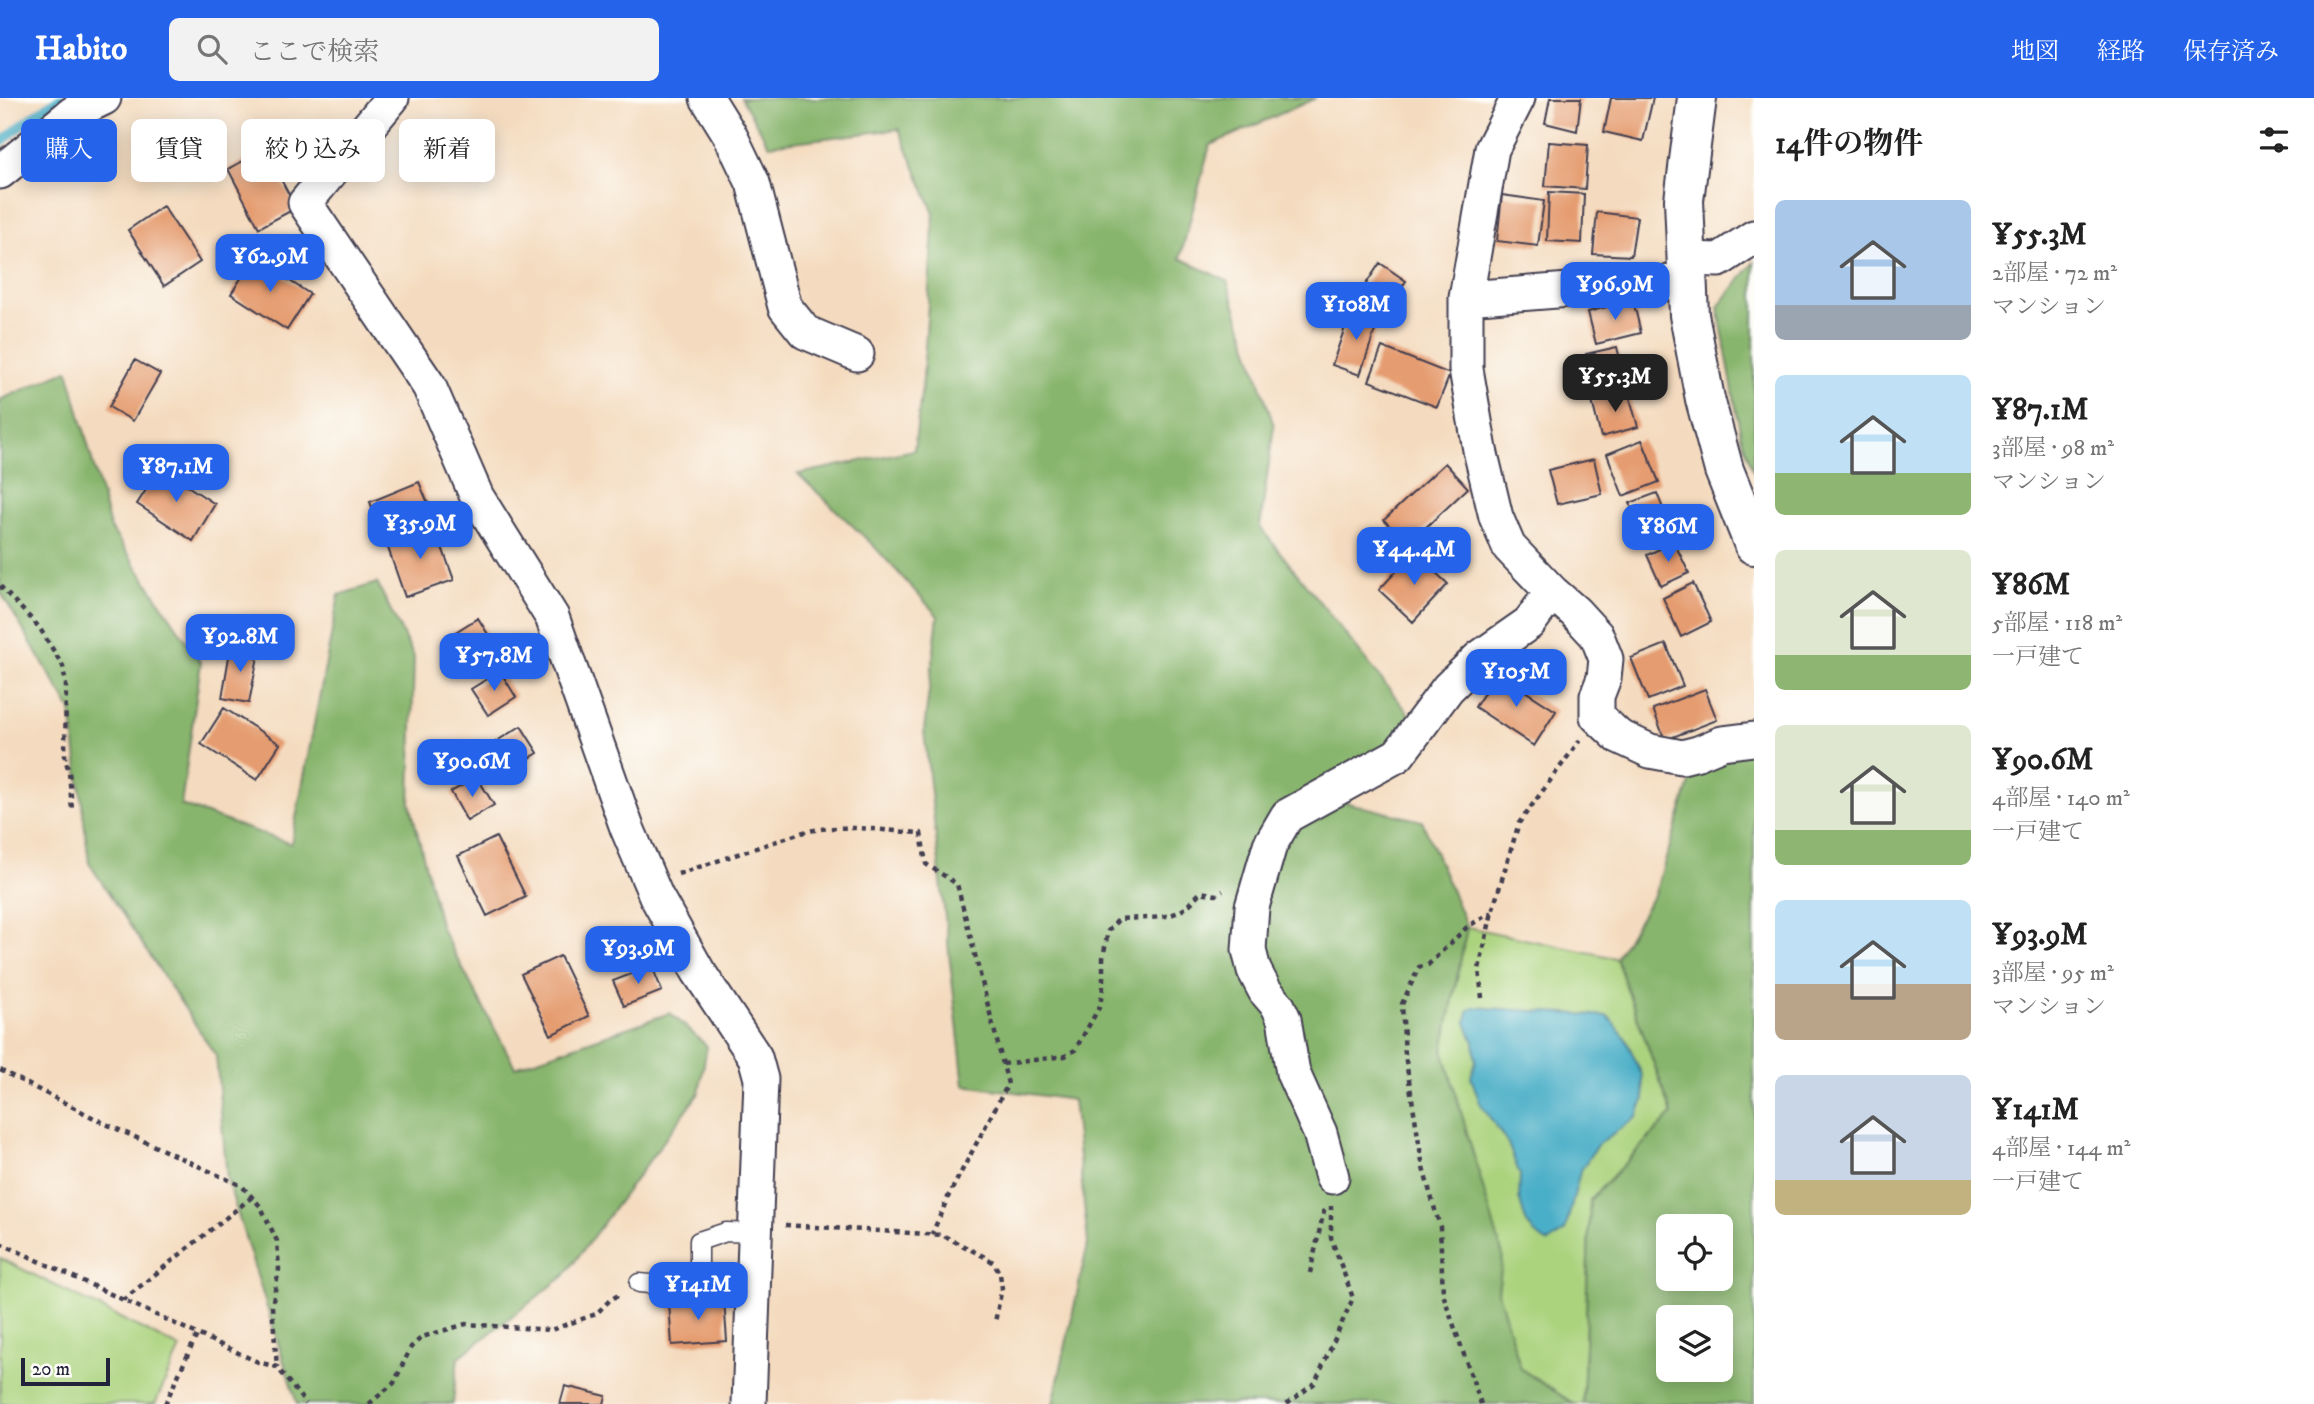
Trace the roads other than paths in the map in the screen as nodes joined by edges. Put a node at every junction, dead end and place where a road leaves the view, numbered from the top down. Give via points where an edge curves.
1 (104, 98) edge
2 (392, 98) edge
3 (707, 98) edge
4 (1518, 98) edge
5 (1697, 98) edge
6 (0, 172) edge
7 (1754, 237) edge
8 (1687, 270) junction
9 (1466, 298) junction
10 (857, 354) dead end
11 (1754, 545) edge
12 (1552, 592) junction
13 (1754, 739) edge
14 (1332, 1185) road end
15 (756, 1228) junction
16 (639, 1283) road end
17 (749, 1404) edge

1 - 6 street via 73,113
2 - 15 street via 305,203 429,386 477,496 552,617 651,883 698,971 755,1057 761,1079
3 - 10 street via 753,183 785,307 805,332
4 - 9 street via 1492,149
5 - 8 street via 1684,200
7 - 8 street via 1718,260
8 - 9 street
8 - 11 street via 1689,316 1705,399 1724,470
9 - 12 street via 1466,369 1496,517 1509,547
12 - 13 street via 1597,636 1606,659 1597,716 1618,736 1650,751 1682,757 1722,743
12 - 14 street via 1529,624 1479,658 1448,688 1398,755 1287,816 1270,845 1252,907 1249,950 1254,970 1284,1019 1293,1073 1320,1133
15 - 16 lane via 699,1241 699,1275 683,1276 672,1286
15 - 17 street

